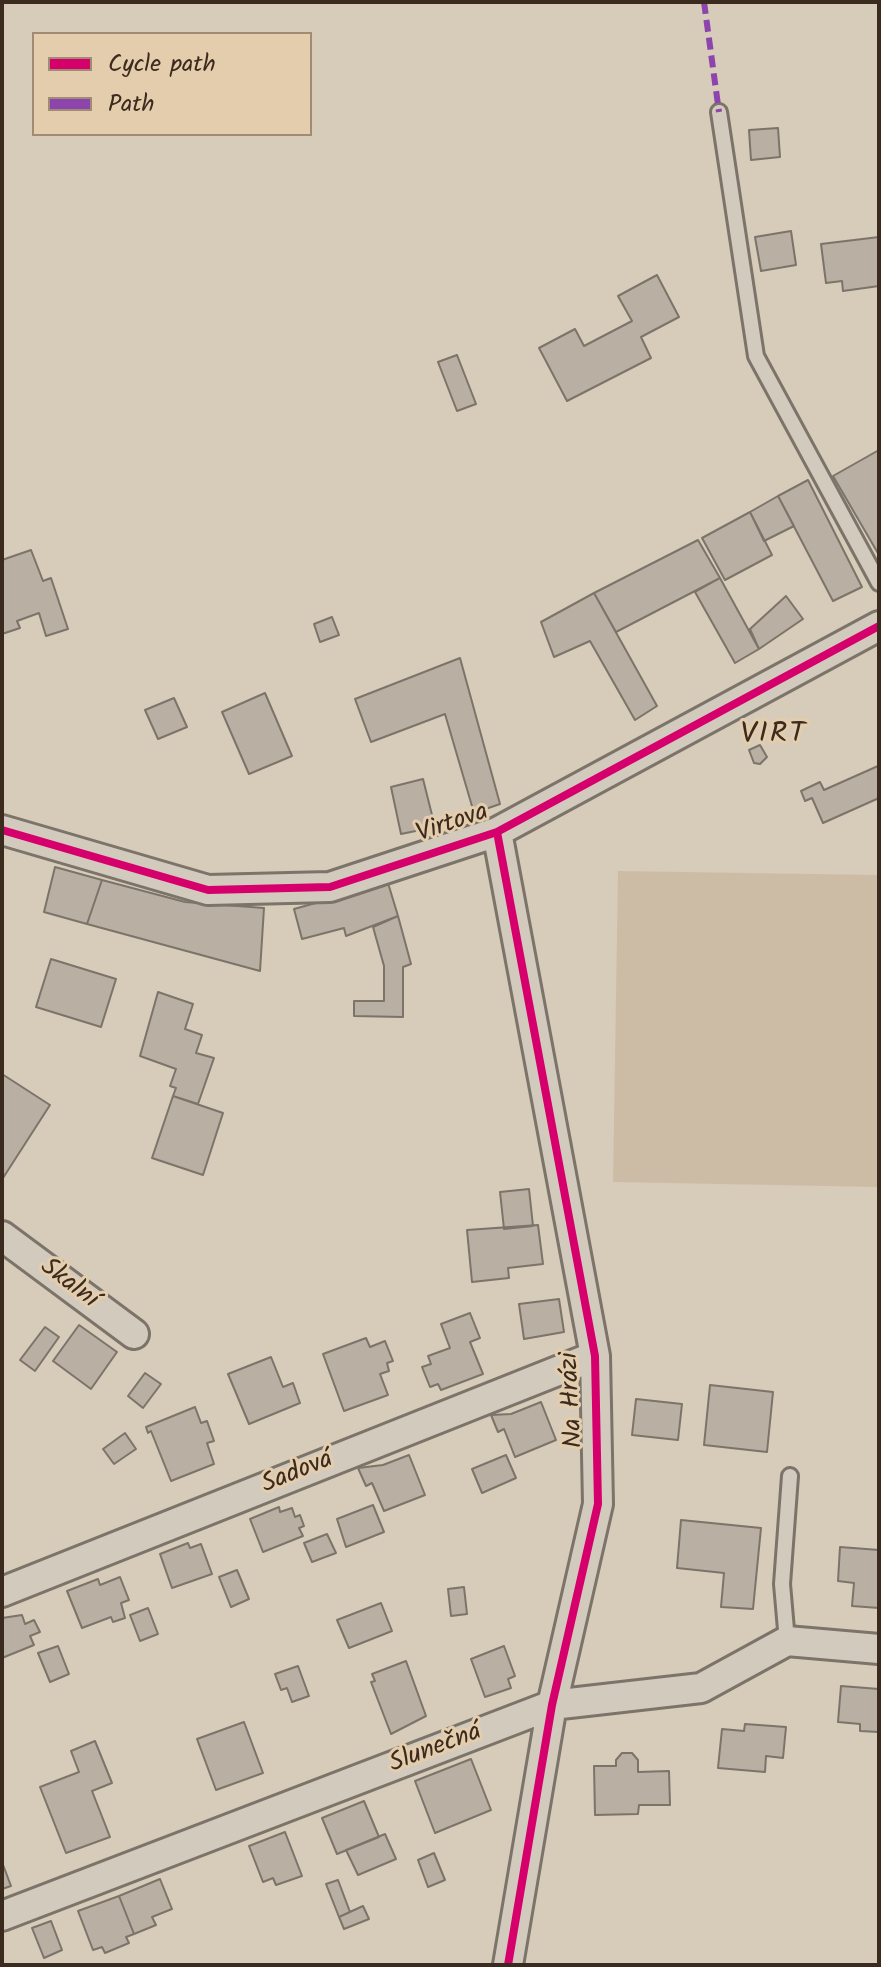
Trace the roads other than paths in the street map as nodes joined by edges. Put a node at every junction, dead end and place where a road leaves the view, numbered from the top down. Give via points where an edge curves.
1 (719, 112) dead end
2 (879, 583) edge
3 (879, 626) edge
4 (2, 830) edge
5 (497, 832) junction
6 (2, 1236) edge
7 (134, 1334) dead end
8 (595, 1356) junction
9 (790, 1476) dead end
10 (2, 1592) edge
11 (787, 1641) junction
12 (879, 1649) edge
13 (552, 1705) junction
14 (2, 1916) edge
15 (508, 1965) edge

1 - 2 lane via 756,356
3 - 5 street, Virtova
4 - 5 street, Virtova via 208,890 330,887
5 - 8 street, Na Hrázi
6 - 7 street, Skalní
8 - 10 street, Sadová
8 - 13 street, Na Hrázi via 598,1504
9 - 11 lane via 782,1584
11 - 12 street
11 - 13 street, Slunečná via 701,1688
13 - 14 street, Slunečná
13 - 15 street, Na Hrázi

